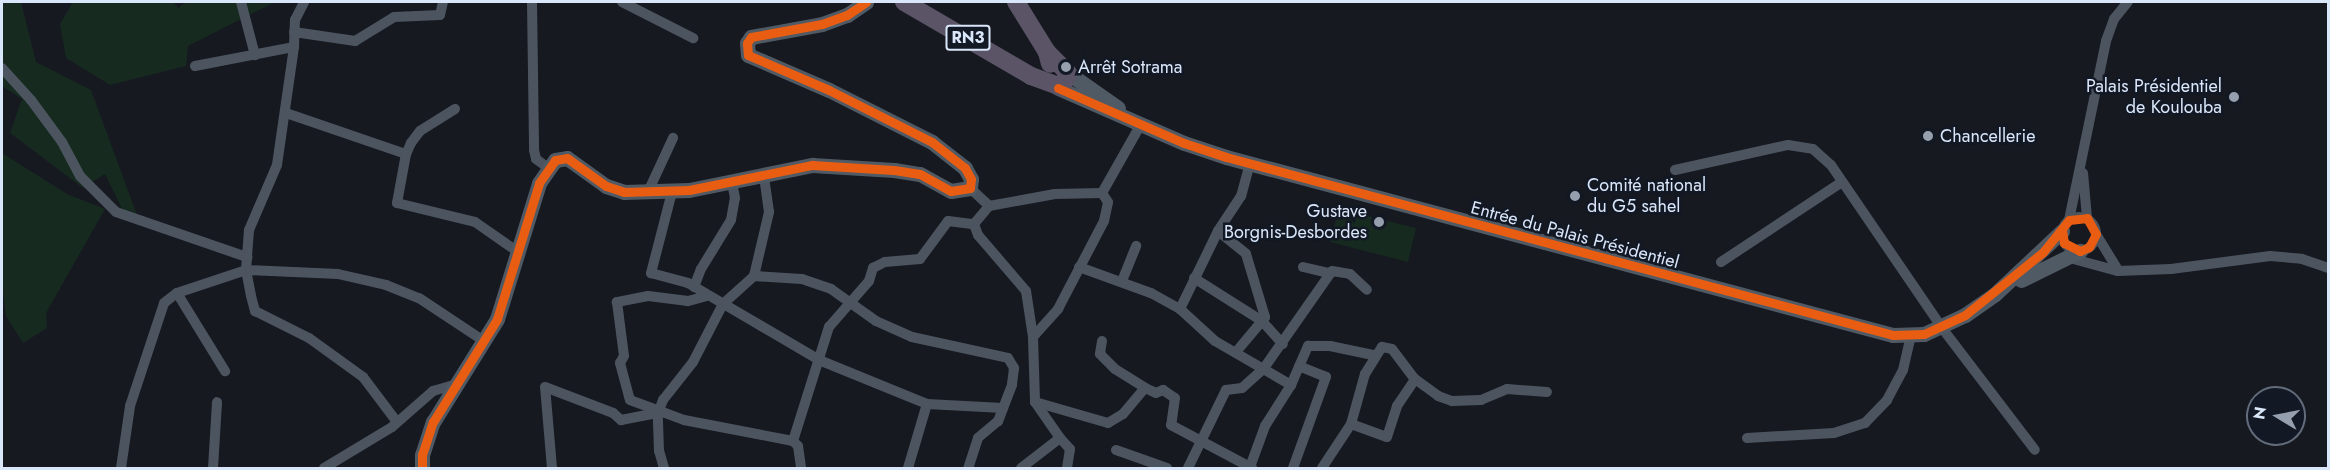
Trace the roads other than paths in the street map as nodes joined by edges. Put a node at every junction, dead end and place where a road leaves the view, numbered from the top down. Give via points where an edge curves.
1 (241, 2) edge
2 (304, 2) edge
3 (443, 2) edge
4 (532, 2) edge
5 (622, 2) edge
6 (866, 2) edge
7 (904, 2) edge
8 (1016, 2) edge
9 (2128, 2) edge
10 (294, 32) junction
11 (693, 38) dead end
12 (294, 47) junction
13 (1047, 52) junction
14 (255, 55) junction
15 (195, 66) dead end
16 (2, 68) edge
17 (1031, 76) junction
18 (1063, 81) junction
19 (455, 109) dead end
20 (286, 113) junction
21 (1137, 121) junction
22 (673, 138) dead end
23 (406, 154) junction
24 (1250, 163) junction
25 (2082, 166) junction
26 (547, 167) junction
27 (1675, 170) dead end
28 (764, 177) junction
29 (1842, 182) junction
30 (732, 183) junction
31 (970, 188) junction
32 (672, 192) junction
33 (646, 194) junction
34 (1102, 194) junction
35 (990, 206) junction
36 (2087, 218) junction
37 (974, 224) junction
38 (2065, 226) junction
39 (1218, 231) junction
40 (2096, 234) junction
41 (1136, 246) dead end
42 (2080, 251) junction
43 (518, 252) junction
44 (247, 257) junction
45 (2063, 257) junction
46 (1721, 261) dead end
47 (1079, 267) junction
48 (1303, 267) dead end
49 (2328, 268) edge
50 (246, 270) junction
51 (2118, 271) junction
52 (1330, 273) junction
53 (754, 276) junction
54 (1194, 278) junction
55 (1122, 281) junction
56 (694, 287) junction
57 (1367, 290) dead end
58 (177, 293) junction
59 (1995, 294) junction
60 (707, 296) junction
61 (852, 301) junction
62 (723, 304) junction
63 (1180, 309) junction
64 (1262, 321) junction
65 (1942, 328) junction
66 (1911, 335) junction
67 (1033, 337) junction
68 (484, 341) junction
69 (1102, 341) dead end
70 (1283, 344) junction
71 (1237, 351) junction
72 (1373, 355) junction
73 (819, 360) junction
74 (1299, 366) junction
75 (1264, 368) junction
76 (225, 371) dead end
77 (1415, 379) junction
78 (457, 384) junction
79 (1291, 385) junction
80 (1145, 388) junction
81 (1547, 392) dead end
82 (217, 402) dead end
83 (1035, 402) junction
84 (927, 404) junction
85 (1003, 408) junction
86 (658, 413) junction
87 (397, 422) junction
88 (1351, 424) junction
89 (1060, 438) junction
90 (1747, 438) dead end
91 (793, 441) junction
92 (1200, 442) junction
93 (1116, 450) dead end
94 (2035, 450) dead end
95 (1238, 465) edge
96 (121, 468) edge
97 (213, 468) edge
98 (324, 468) edge
99 (422, 468) edge
100 (552, 468) edge
101 (664, 468) edge
102 (801, 468) edge
103 (909, 468) edge
104 (968, 468) edge
105 (1021, 468) edge
106 (1067, 468) edge
107 (1167, 468) edge
108 (1188, 468) edge
109 (1251, 468) edge
110 (1293, 468) edge
111 (1322, 468) edge

1 - 14 street
2 - 10 street
3 - 10 street via 440,15 394,17 355,40
4 - 26 street via 534,150 536,159
5 - 11 street
6 - 31 street via 847,15 822,24 751,37 748,55 933,142 965,168 971,179
7 - 17 highway, RN3
8 - 13 highway
9 - 25 street via 2114,19 2106,41
10 - 12 street
12 - 14 street
12 - 20 street
13 - 17 highway via 1049,69 1045,75
13 - 18 highway
14 - 15 street
16 - 44 street via 38,108 80,177 116,212
17 - 18 highway, RN3
18 - 21 street, Entrée du Palais Présidentiel
19 - 23 street via 420,130
20 - 23 street
20 - 44 street via 277,165 249,230
21 - 24 street, Entrée du Palais Présidentiel via 1184,143
21 - 34 street
22 - 33 street
23 - 43 street via 398,203 475,222
24 - 39 street via 1241,196
24 - 66 street, Entrée du Palais Présidentiel via 1872,332
25 - 36 street
25 - 38 street
26 - 33 street via 567,158 606,186
26 - 43 street
27 - 29 street via 1804,144 1832,165
28 - 30 street
28 - 31 street via 812,165 856,165 920,174 951,191
28 - 53 street via 769,212
29 - 46 street
29 - 65 street
30 - 32 street
30 - 56 street via 735,198 731,220
31 - 35 street
32 - 33 street
32 - 56 street via 651,273
34 - 35 street via 1055,194
34 - 47 street via 1108,202 1104,221
35 - 37 street
36 - 38 street
36 - 40 street
37 - 61 street via 948,222 920,259 885,261 873,268
37 - 67 street via 978,235 1026,291
38 - 42 street via 2064,243
38 - 59 street, Entrée du Palais Présidentiel
39 - 54 street
39 - 64 street via 1246,254 1265,317
40 - 42 street via 2089,247
40 - 51 street
41 - 55 street
42 - 45 street, Entrée du Palais Présidentiel
43 - 68 street via 497,319
44 - 50 street
45 - 51 street
45 - 59 street, Entrée du Palais Présidentiel
47 - 55 street
47 - 67 street via 1059,309
48 - 52 street
49 - 51 street via 2302,259 2270,256 2194,267
50 - 58 street
50 - 68 street via 338,274 386,285 440,310
50 - 87 street via 255,311 309,338 349,365 363,376
52 - 57 street via 1350,274
52 - 70 street
53 - 61 street via 802,279
53 - 62 street
54 - 63 street
54 - 64 street
55 - 63 street
56 - 60 street
58 - 76 street
58 - 96 street via 164,303 130,406
59 - 65 street, Entrée du Palais Présidentiel
60 - 62 street
60 - 86 street via 688,302 648,296 617,302 624,356 620,363 630,400
61 - 73 street via 839,311 829,327
61 - 85 street via 876,321 912,337 1008,358 1014,368
62 - 73 street
62 - 86 street via 693,362 663,400
63 - 71 street via 1197,328
64 - 70 street
64 - 71 street
65 - 66 street, Entrée du Palais Présidentiel
65 - 94 street
66 - 90 street via 1904,370 1887,400 1865,423 1834,434
67 - 83 street
68 - 78 street
69 - 80 street via 1102,357
70 - 75 street
71 - 75 street
72 - 74 street via 1318,344 1308,346
72 - 77 street via 1382,347 1392,349
72 - 88 street
73 - 84 street
73 - 91 street
74 - 79 street
74 - 110 street via 1326,377
75 - 79 street
75 - 92 street via 1242,388 1226,390
77 - 81 street via 1438,396 1465,403 1507,389
77 - 88 street via 1397,406 1387,437
78 - 87 street via 433,391
78 - 99 street via 433,422 422,455
79 - 109 street via 1265,426
80 - 83 street via 1123,414 1108,423
80 - 92 street via 1156,393 1163,390 1175,398 1172,425
82 - 97 street
83 - 89 street
84 - 85 street
84 - 103 street
85 - 104 street via 998,421 978,438
86 - 91 street
86 - 100 street via 621,420 613,413 545,387
86 - 101 street via 659,451
87 - 98 street
88 - 111 street
89 - 105 street
89 - 106 street via 1070,448
91 - 102 street via 798,447
92 - 95 street
92 - 108 street
93 - 107 street
95 - 109 street

